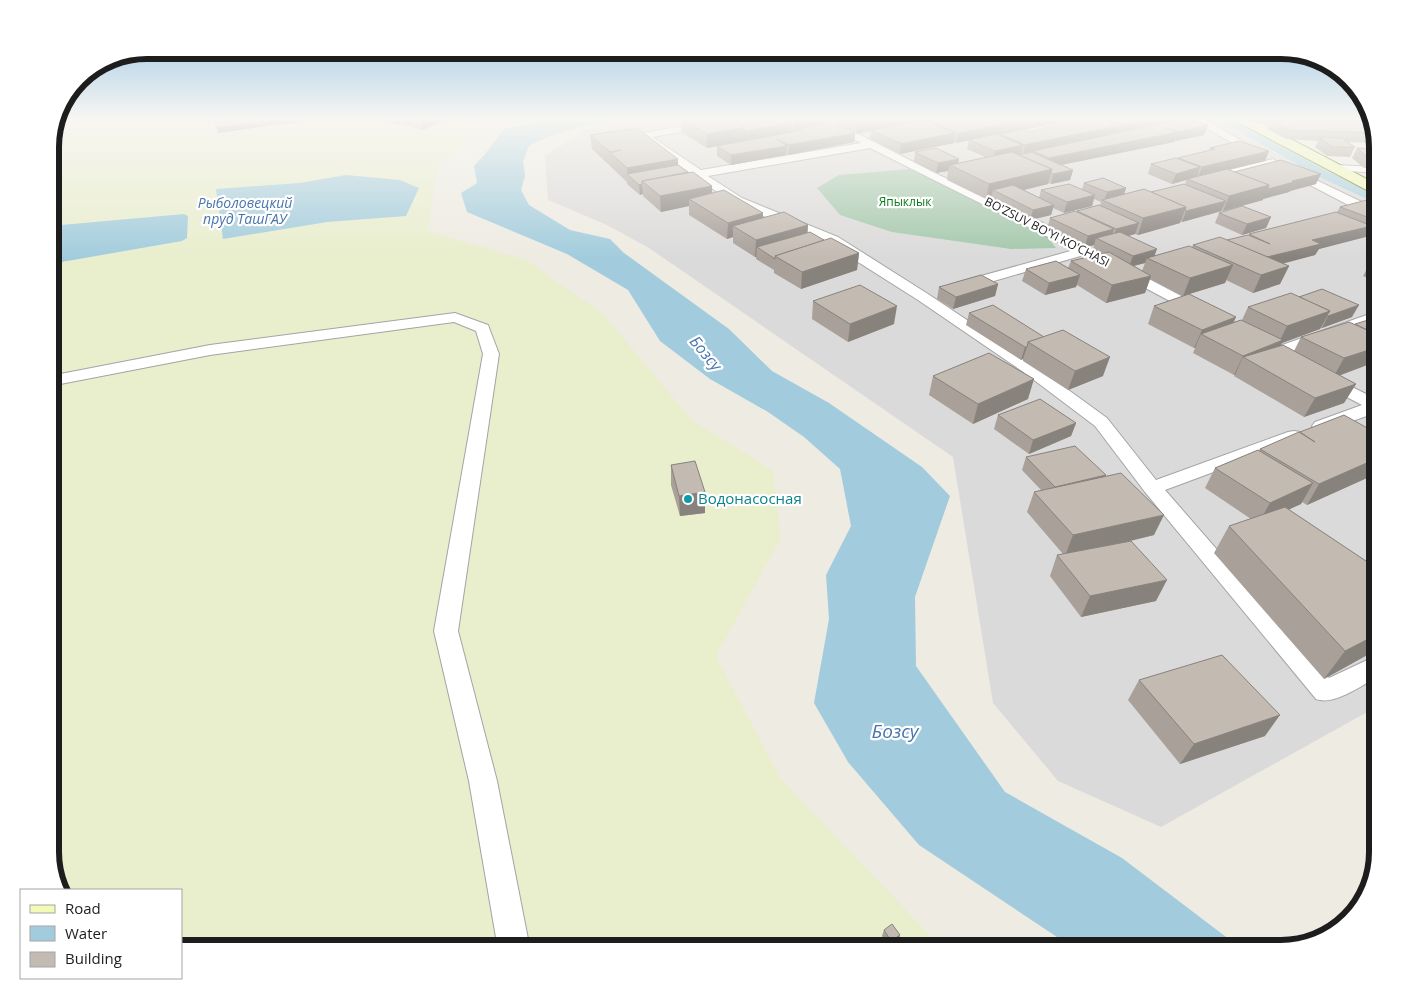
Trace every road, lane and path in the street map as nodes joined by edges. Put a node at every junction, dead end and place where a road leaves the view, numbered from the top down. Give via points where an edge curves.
1 (685, 165) edge
2 (746, 165) edge
3 (915, 165) edge
4 (1263, 165) edge
5 (1278, 165) edge
6 (1330, 165) edge
7 (1336, 168) junction
8 (1369, 170) edge
9 (954, 172) edge
10 (699, 174) junction
11 (934, 177) junction
12 (1206, 179) edge
13 (1369, 186) edge
14 (1360, 206) junction
15 (1369, 209) edge
16 (1342, 211) dead end
17 (1054, 219) edge
18 (1035, 224) junction
19 (1084, 251) junction
20 (1145, 268) dead end
21 (1126, 273) junction
22 (923, 297) junction
23 (1369, 319) edge
24 (1215, 320) edge
25 (1293, 361) edge
26 (1318, 374) edge
27 (59, 379) edge
28 (1369, 402) edge
29 (1369, 409) edge
30 (1152, 488) junction
31 (1369, 670) edge
32 (512, 940) edge

1 - 10 street
2 - 10 street
3 - 11 street, BO'ZSUV BO'YI KO'CHASI
4 - 12 street
5 - 14 street
6 - 7 street
7 - 8 street
7 - 13 street
9 - 11 street
10 - 22 street via 738,201 833,240
11 - 18 street, BO'ZSUV BO'YI KO'CHASI
14 - 15 street
14 - 16 street
17 - 18 street
18 - 19 street, BO'ZSUV BO'YI KO'CHASI
19 - 21 street, BO'ZSUV BO'YI KO'CHASI
19 - 22 street
20 - 21 street
21 - 24 street, BO'ZSUV BO'YI KO'CHASI
22 - 30 street via 1101,422
23 - 25 street via 1272,350
26 - 28 street
27 - 32 street via 210,350 455,317 483,328 491,354 446,631 483,781
29 - 30 street
30 - 31 street via 1325,692

